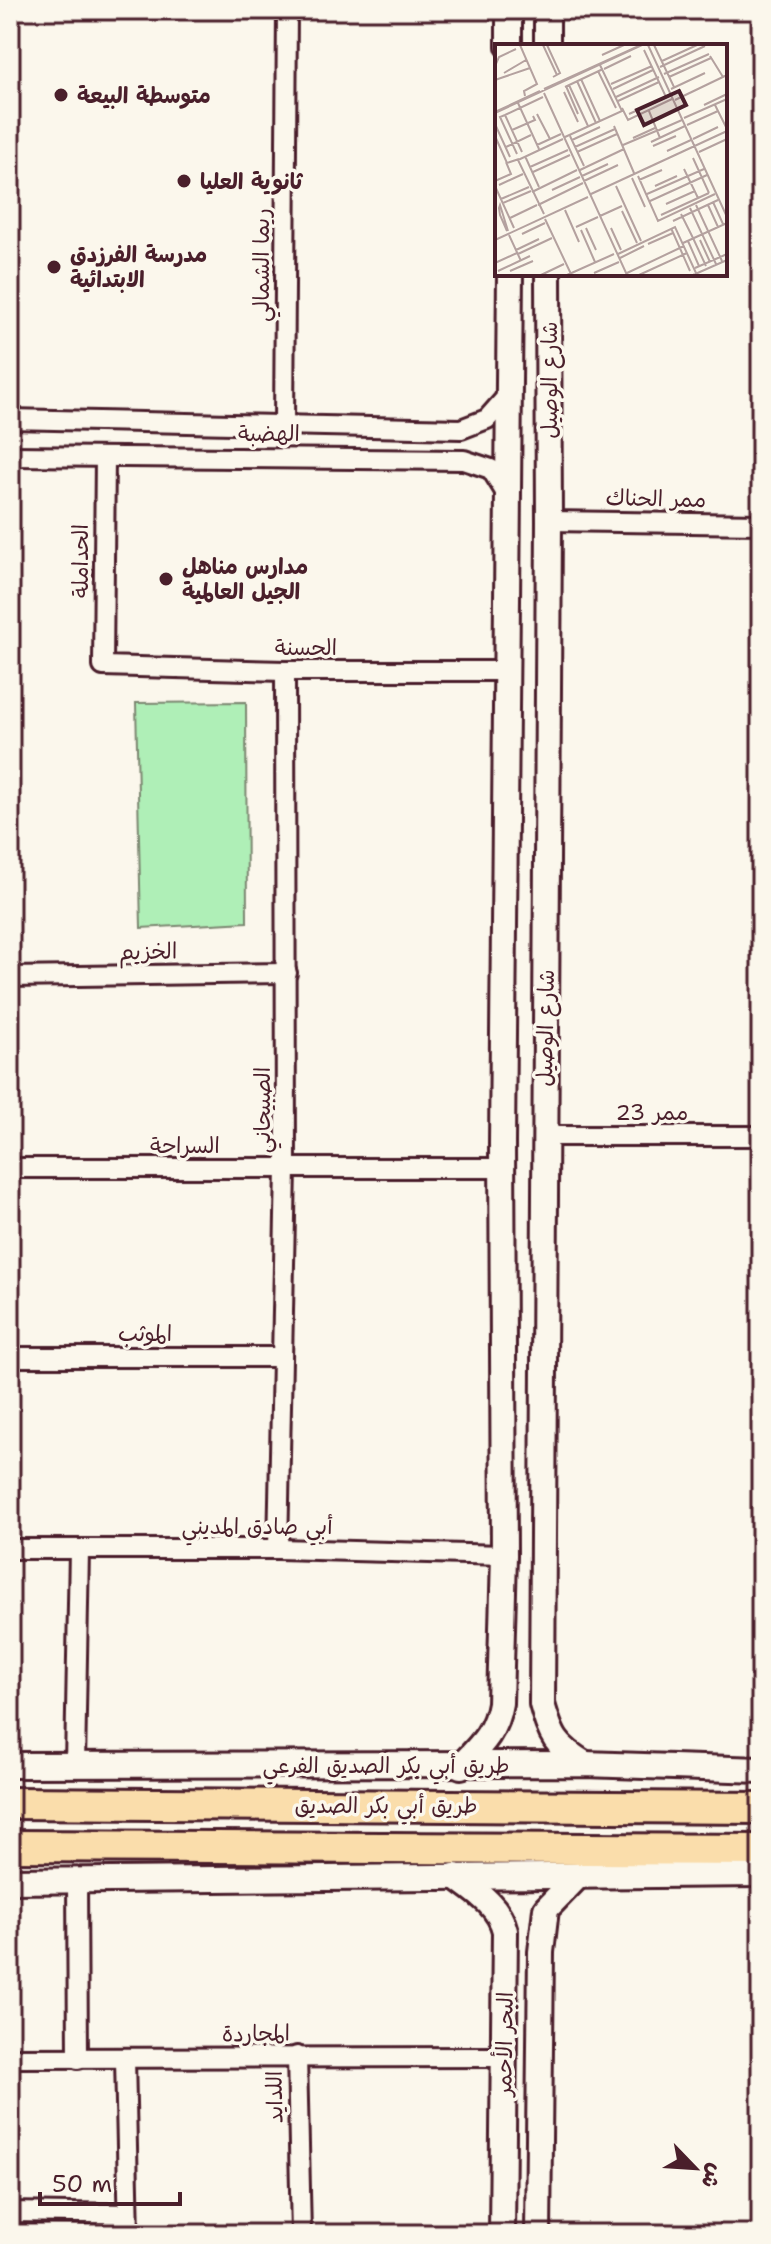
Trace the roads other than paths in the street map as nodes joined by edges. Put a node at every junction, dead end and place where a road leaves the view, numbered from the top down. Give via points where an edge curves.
1 (287, 10) edge
2 (509, 10) edge
3 (547, 10) edge
4 (509, 44) edge
5 (547, 44) edge
6 (510, 276) edge
7 (548, 276) edge
8 (510, 393) junction
9 (10, 419) edge
10 (284, 424) junction
11 (385, 427) junction
12 (10, 456) edge
13 (105, 457) junction
14 (384, 458) junction
15 (510, 500) junction
16 (549, 521) junction
17 (761, 524) edge
18 (103, 666) joint
19 (285, 671) junction
20 (508, 671) junction
21 (287, 973) junction
22 (10, 977) edge
23 (544, 1136) junction
24 (761, 1136) edge
25 (10, 1168) edge
26 (504, 1168) junction
27 (286, 1169) junction
28 (10, 1357) edge
29 (280, 1357) junction
30 (10, 1549) edge
31 (278, 1549) junction
32 (79, 1550) junction
33 (504, 1555) junction
34 (500, 1703) junction
35 (542, 1704) junction
36 (585, 1764) junction
37 (10, 1765) edge
38 (75, 1765) junction
39 (461, 1766) junction
40 (761, 1770) edge
41 (10, 1803) edge
42 (761, 1808) edge
43 (10, 1846) edge
44 (761, 1850) edge
45 (761, 1874) edge
46 (579, 1875) junction
47 (455, 1876) junction
48 (77, 1879) junction
49 (10, 1881) edge
50 (505, 1931) junction
51 (543, 1932) junction
52 (297, 2056) junction
53 (504, 2057) junction
54 (10, 2058) edge
55 (78, 2059) junction
56 (125, 2059) junction
57 (10, 2212) edge
58 (128, 2214) junction
59 (129, 2234) edge
60 (301, 2234) edge
61 (502, 2234) edge
62 (538, 2234) edge

1 - 10 street, ريما الشمالي
2 - 4 street
3 - 5 street
6 - 8 street, شارع الوصيل
7 - 16 street, شارع الوصيل
8 - 11 street, الهضبة via 487,419 461,429
8 - 15 street, شارع الوصيل
9 - 10 street, الهضبة
10 - 11 street, الهضبة
11 - 14 street
12 - 13 street, الهضبة
13 - 14 street, الهضبة
13 - 18 street, الحداملة
14 - 15 street, الهضبة via 464,460 491,469
15 - 20 street, شارع الوصيل
16 - 17 street, ممر الحناك
16 - 23 street, شارع الوصيل
18 - 19 street, الحسنة
19 - 20 street, الحسنة
19 - 21 street, الصبيحاني
20 - 26 street, شارع الوصيل
21 - 22 street, الخزيم
21 - 27 street, الصبيحاني
23 - 24 street, ممر 23
23 - 35 street, شارع الوصيل
25 - 27 street, السراحة
26 - 27 street, السراحة
26 - 33 street, شارع الوصيل
27 - 29 street, الصبيحاني
28 - 29 street, الموثب
29 - 31 street, الصبيحاني
30 - 32 street, أبي صادق المديني
31 - 32 street, أبي صادق المديني
31 - 33 street, أبي صادق المديني
32 - 38 street
33 - 34 street, شارع الوصيل
34 - 35 street
34 - 39 street, شارع الوصيل via 489,1736
35 - 36 street, شارع الوصيل via 551,1736
36 - 39 street, طريق أبي بكر الصديق الفرعي
36 - 40 street, طريق أبي بكر الصديق الفرعي
37 - 38 street, طريق أبي بكر الصديق الفرعي
38 - 39 street, طريق أبي بكر الصديق الفرعي
41 - 42 main road, طريق أبي بكر الصديق
43 - 44 main road, طريق أبي بكر الصديق
45 - 46 street
46 - 47 street
46 - 51 street, البحر الأحمر via 546,1909
47 - 48 street
47 - 50 street via 493,1906
48 - 49 street
48 - 55 street
50 - 51 street
50 - 53 street, البحر الأحمر
51 - 62 street, البحر الأحمر
52 - 53 street, المجاردة
52 - 56 street, المجاردة
52 - 60 street, اللدايد
53 - 61 street, البحر الأحمر
54 - 55 street, المجاردة
55 - 56 street, المجاردة
56 - 58 street
57 - 58 street
58 - 59 street

